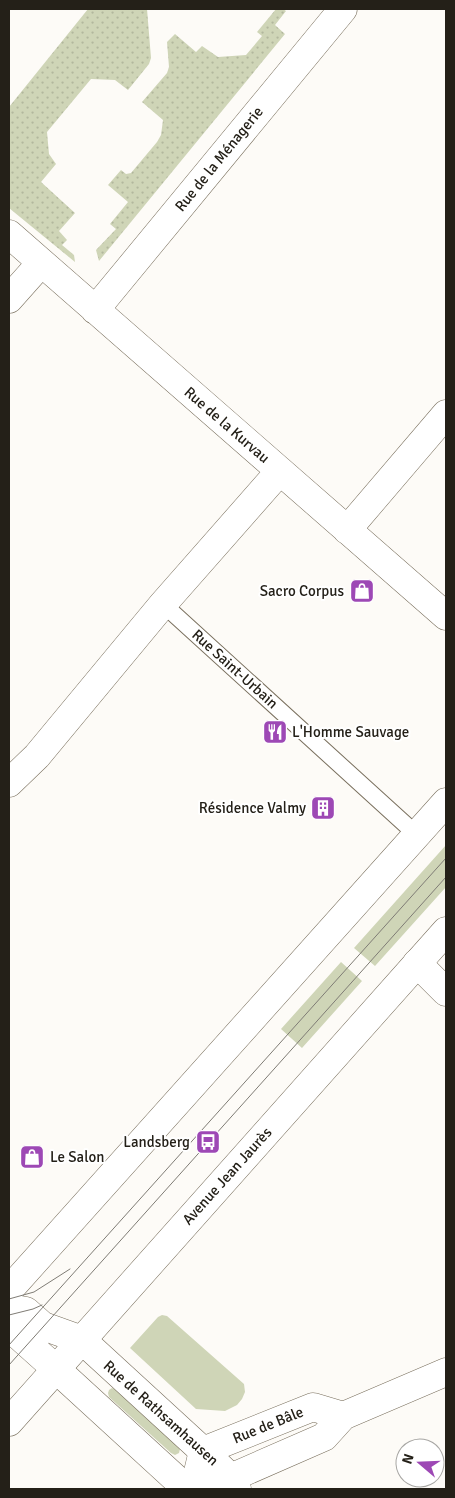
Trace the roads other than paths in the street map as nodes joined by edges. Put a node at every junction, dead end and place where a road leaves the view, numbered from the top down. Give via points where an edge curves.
1 (343, 9) edge
2 (9, 234) edge
3 (41, 263) junction
4 (9, 299) edge
5 (95, 310) junction
6 (438, 424) edge
7 (280, 471) junction
8 (348, 530) junction
9 (163, 604) junction
10 (446, 616) edge
11 (9, 783) edge
12 (446, 802) edge
13 (417, 834) junction
14 (446, 931) edge
15 (417, 964) junction
16 (446, 992) edge
17 (9, 1290) edge
18 (9, 1308) edge
19 (9, 1324) edge
20 (82, 1340) junction
21 (56, 1369) junction
22 (446, 1372) edge
23 (343, 1416) junction
24 (9, 1422) edge
25 (203, 1451) junction
26 (234, 1483) edge
27 (187, 1489) edge
28 (194, 1489) edge
29 (205, 1489) edge

1 - 5 street, Rue de la Ménagerie
2 - 3 street, Rue de la Kurvau
3 - 4 street
3 - 5 street, Rue de la Kurvau
5 - 7 street, Rue de la Kurvau
6 - 8 street
7 - 8 street, Rue de la Kurvau
7 - 9 street
8 - 10 street, Rue de la Kurvau
9 - 11 street via 37,756
9 - 13 lane, Rue Saint-Urbain
12 - 13 street
13 - 17 street
14 - 15 street, Avenue Jean Jaurès
15 - 16 street
15 - 20 street, Avenue Jean Jaurès
18 - 20 street via 26,1311 43,1326
19 - 21 street
20 - 21 street, Avenue Jean Jaurès
20 - 25 street, Rue de Rathsamhausen
21 - 24 street, Avenue Jean Jaurès
21 - 27 street
22 - 23 street
23 - 25 street, Rue de Bâle via 313,1407
23 - 26 street via 324,1437
25 - 26 street, Rue de Rathsamhausen
25 - 28 street
26 - 29 street

